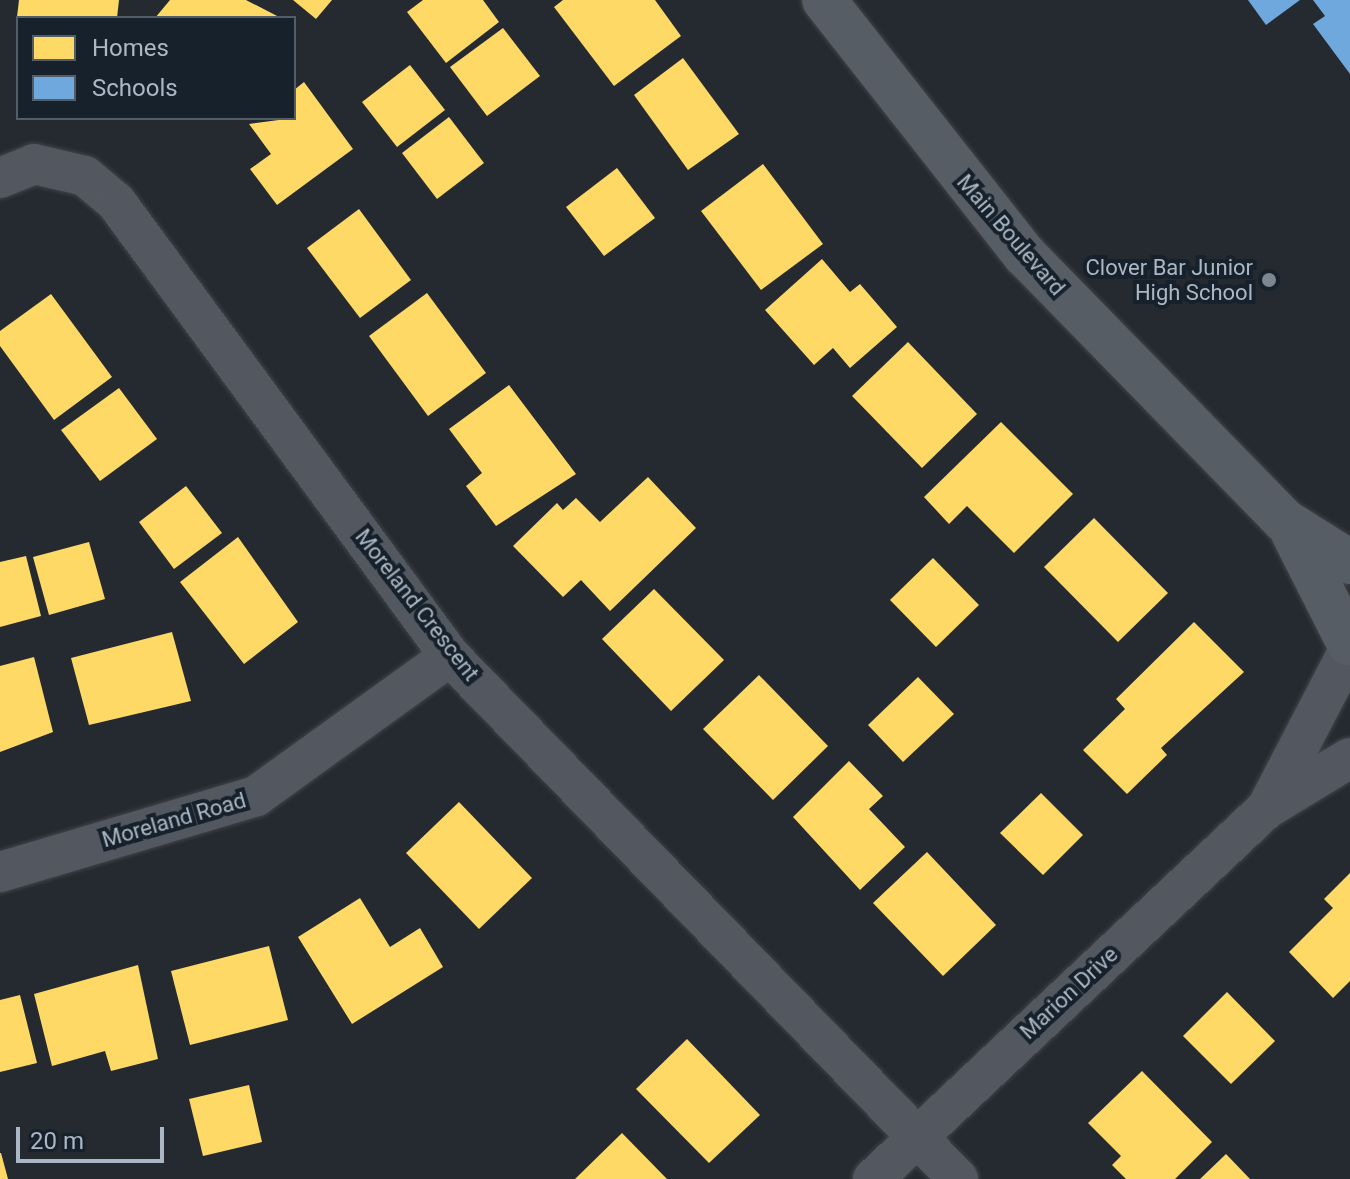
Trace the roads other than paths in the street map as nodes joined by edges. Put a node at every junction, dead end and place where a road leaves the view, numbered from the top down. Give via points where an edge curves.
1 (824, 0) edge
2 (0, 178) edge
3 (1285, 521) junction
4 (1350, 562) edge
5 (1350, 643) edge
6 (1349, 650) edge
7 (450, 656) junction
8 (1350, 673) edge
9 (1350, 758) edge
10 (1266, 809) junction
11 (0, 872) edge
12 (916, 1136) junction
13 (873, 1179) edge
14 (958, 1179) edge

1 - 3 street, Main Boulevard via 1025,255
2 - 7 street, Moreland Crescent via 34,164 85,176 116,202
3 - 4 street, Main Boulevard
3 - 5 street, Main Boulevard via 1336,606
5 - 6 street, Main Boulevard
6 - 8 street, Main Boulevard
6 - 10 street, Marion Drive
7 - 11 street, Moreland Road via 256,796
7 - 12 street, Moreland Crescent
9 - 10 street, Marion Drive
10 - 12 street, Marion Drive
12 - 13 street, Marion Drive
12 - 14 street, Moreland Crescent

